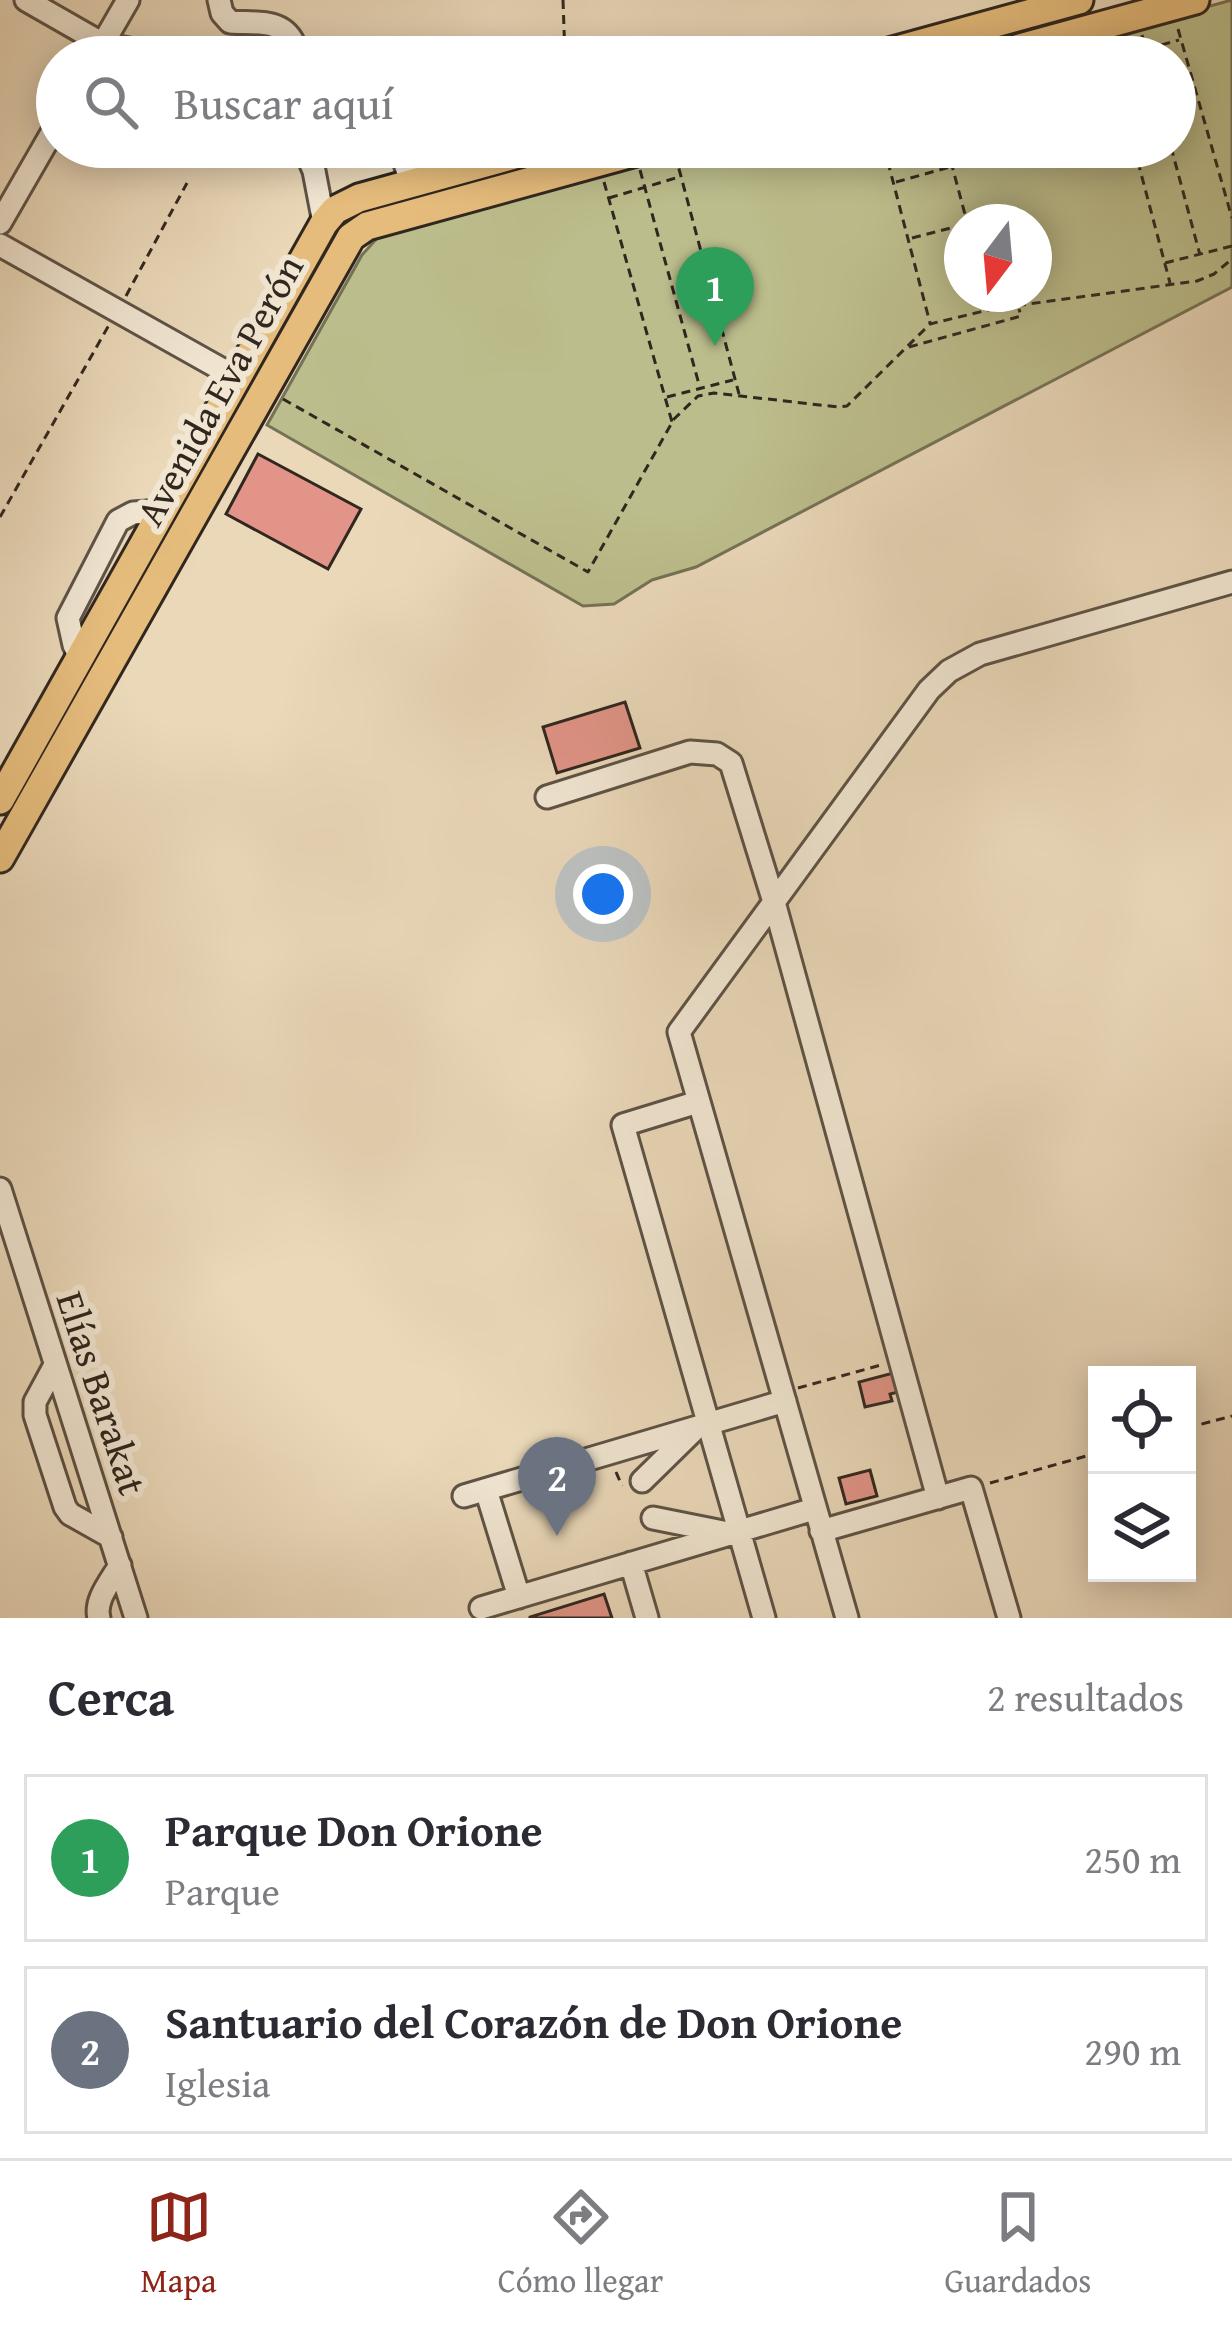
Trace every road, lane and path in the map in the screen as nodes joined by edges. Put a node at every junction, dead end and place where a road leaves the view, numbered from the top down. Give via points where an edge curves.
1 (26, 0) edge
2 (128, 0) edge
3 (218, 0) edge
4 (563, 0) edge
5 (1079, 0) edge
6 (1183, 3) edge
7 (1047, 9) junction
8 (78, 36) edge
9 (108, 36) edge
10 (290, 36) edge
11 (565, 36) edge
12 (948, 36) edge
13 (1056, 36) edge
14 (1064, 36) edge
15 (1181, 36) edge
16 (1196, 92) edge
17 (36, 160) edge
18 (313, 168) edge
19 (406, 168) edge
20 (466, 168) edge
21 (577, 168) edge
22 (600, 168) edge
23 (645, 168) edge
24 (679, 168) edge
25 (889, 168) edge
26 (945, 168) edge
27 (952, 168) edge
28 (1140, 168) edge
29 (1177, 168) edge
30 (681, 177) junction
31 (187, 183) dead end
32 (411, 183) junction
33 (893, 183) junction
34 (645, 187) junction
35 (609, 197) junction
36 (961, 204) edge
37 (1232, 218) edge
38 (0, 223) edge
39 (324, 223) junction
40 (944, 229) edge
41 (908, 239) junction
42 (0, 245) edge
43 (1232, 246) edge
44 (1200, 255) junction
45 (1232, 260) edge
46 (1165, 263) junction
47 (292, 280) junction
48 (1170, 284) junction
49 (318, 294) junction
50 (1052, 301) edge
51 (118, 310) junction
52 (980, 312) edge
53 (1020, 312) edge
54 (930, 324) junction
55 (908, 347) junction
56 (237, 377) junction
57 (735, 379) junction
58 (265, 388) junction
59 (700, 388) junction
60 (740, 396) junction
61 (665, 398) junction
62 (672, 423) junction
63 (162, 511) junction
64 (0, 517) edge
65 (187, 526) junction
66 (1232, 581) edge
67 (547, 797) dead end
68 (8, 805) edge
69 (0, 859) edge
70 (774, 902) junction
71 (698, 1102) junction
72 (0, 1190) edge
73 (900, 1360) junction
74 (55, 1365) junction
75 (784, 1397) junction
76 (1232, 1416) edge
77 (702, 1426) junction
78 (1196, 1426) edge
79 (1088, 1456) edge
80 (642, 1481) dead end
81 (971, 1488) junction
82 (938, 1498) junction
83 (653, 1518) dead end
84 (818, 1520) junction
85 (735, 1532) junction
86 (111, 1538) junction
87 (631, 1563) junction
88 (120, 1565) junction
89 (519, 1597) junction
90 (481, 1608) dead end
91 (99, 1618) edge
92 (136, 1618) edge
93 (646, 1618) edge
94 (764, 1618) edge
95 (847, 1618) edge
96 (1009, 1618) edge

1 - 8 street
2 - 9 street
3 - 10 street via 230,22 272,24
4 - 11 path
5 - 7 main road
6 - 14 main road
6 - 15 path
7 - 12 main road
7 - 13 main road
16 - 37 path
17 - 38 street
18 - 39 street
19 - 32 street
20 - 32 main road, Avenida Eva Perón
21 - 49 main road, Avenida Eva Perón via 358,231
22 - 35 path
23 - 34 path
24 - 30 path
25 - 33 path
26 - 33 path
27 - 36 path
28 - 46 path
29 - 44 path
30 - 34 path
30 - 57 path
31 - 51 path
32 - 39 main road, Avenida Eva Perón via 345,204
33 - 41 path
34 - 35 path
34 - 59 path
35 - 61 path
39 - 47 main road, Avenida Eva Perón
40 - 41 path
41 - 54 path
42 - 51 street
43 - 44 path
44 - 46 path
45 - 48 path via 1206,278
46 - 48 path
47 - 49 main road
47 - 56 main road, Avenida Eva Perón
48 - 50 path
49 - 58 main road, Avenida Eva Perón
51 - 56 street
51 - 64 path
52 - 54 path
53 - 55 path
54 - 55 path
55 - 60 path via 847,406
56 - 63 main road, Avenida Eva Perón
57 - 59 path
57 - 60 path
58 - 62 path via 588,572
58 - 65 main road, Avenida Eva Perón
59 - 61 path
60 - 62 path via 702,395
61 - 62 path
63 - 65 main road
63 - 68 main road, Avenida Eva Perón
65 - 68 main road, Avenida Eva Perón
66 - 70 street via 980,654 949,671
67 - 70 street via 690,752 724,757
68 - 69 main road, Avenida Eva Perón
70 - 71 street via 680,1033
70 - 73 street
71 - 75 street
71 - 77 street via 622,1125
72 - 74 street, Elías Barakat
73 - 75 path
73 - 82 street
74 - 86 street, Elías Barakat
74 - 86 street via 34,1407 47,1452 70,1514
75 - 77 street
75 - 84 street
76 - 78 path
77 - 80 street
77 - 85 street
77 - 89 street via 475,1493
79 - 81 path
81 - 82 street
81 - 96 street
82 - 84 street
83 - 85 street
84 - 85 street
84 - 95 street
85 - 87 street
85 - 94 street
86 - 88 street, Elías Barakat
87 - 89 street
87 - 93 street
88 - 91 street via 99,1601
88 - 92 street, Elías Barakat
89 - 90 street

